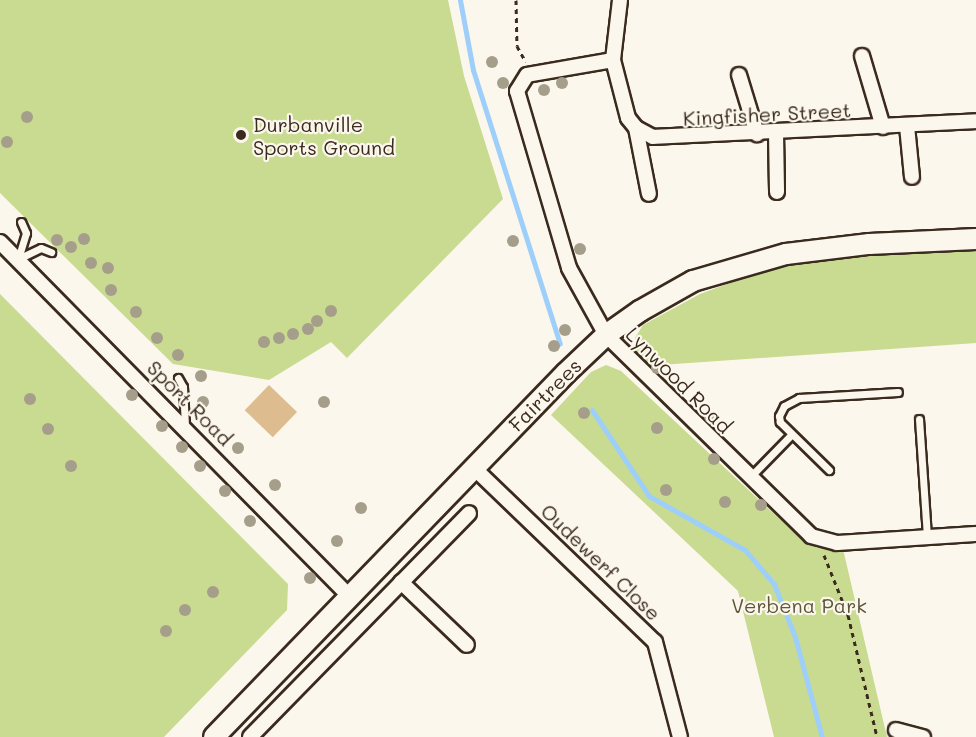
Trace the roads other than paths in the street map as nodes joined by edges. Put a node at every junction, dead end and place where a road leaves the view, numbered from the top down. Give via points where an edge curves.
1 (620, 0) edge
2 (861, 56) dead end
3 (613, 60) junction
4 (739, 75) dead end
5 (976, 121) edge
6 (907, 126) junction
7 (883, 127) junction
8 (636, 129) junction
9 (776, 133) junction
10 (757, 134) junction
11 (912, 177) dead end
12 (777, 192) dead end
13 (649, 194) dead end
14 (21, 222) dead end
15 (976, 239) edge
16 (0, 242) edge
17 (51, 252) dead end
18 (18, 259) junction
19 (606, 335) junction
20 (178, 378) dead end
21 (898, 392) dead end
22 (919, 419) dead end
23 (186, 426) junction
24 (791, 435) junction
25 (474, 468) junction
26 (829, 470) dead end
27 (750, 477) junction
28 (469, 513) dead end
29 (976, 534) edge
30 (927, 537) junction
31 (401, 582) junction
32 (349, 596) junction
33 (467, 645) dead end
34 (896, 730) dead end
35 (214, 737) edge
36 (250, 737) edge
37 (680, 737) edge
38 (923, 737) edge

1 - 3 street
2 - 7 street
3 - 8 street via 628,118
3 - 19 street, Lynwood Road via 533,73 521,78 517,87 568,268
4 - 10 street
5 - 6 street, Kingfisher Street
6 - 7 street, Kingfisher Street
6 - 11 street
7 - 9 street, Kingfisher Street
8 - 10 street, Kingfisher Street via 664,139
8 - 13 street
9 - 10 street, Kingfisher Street
9 - 12 street
14 - 18 lane via 26,233
15 - 19 main road, Fairtrees via 823,248 745,264 686,285
16 - 18 street, Sport Road
17 - 18 lane via 41,248
18 - 23 street, Sport Road
19 - 25 main road, Fairtrees
19 - 27 street, Lynwood Road
20 - 23 lane
21 - 24 lane via 790,401 779,416
22 - 30 lane
23 - 32 street, Sport Road
24 - 26 lane
24 - 27 lane
25 - 32 main road, Fairtrees
25 - 37 street, Oudewerf Close via 655,642
27 - 30 street, Lynwood Road via 802,529 820,541
28 - 31 street
29 - 30 street, Lynwood Road
31 - 33 street
31 - 36 street
32 - 35 main road, Fairtrees
34 - 38 street

